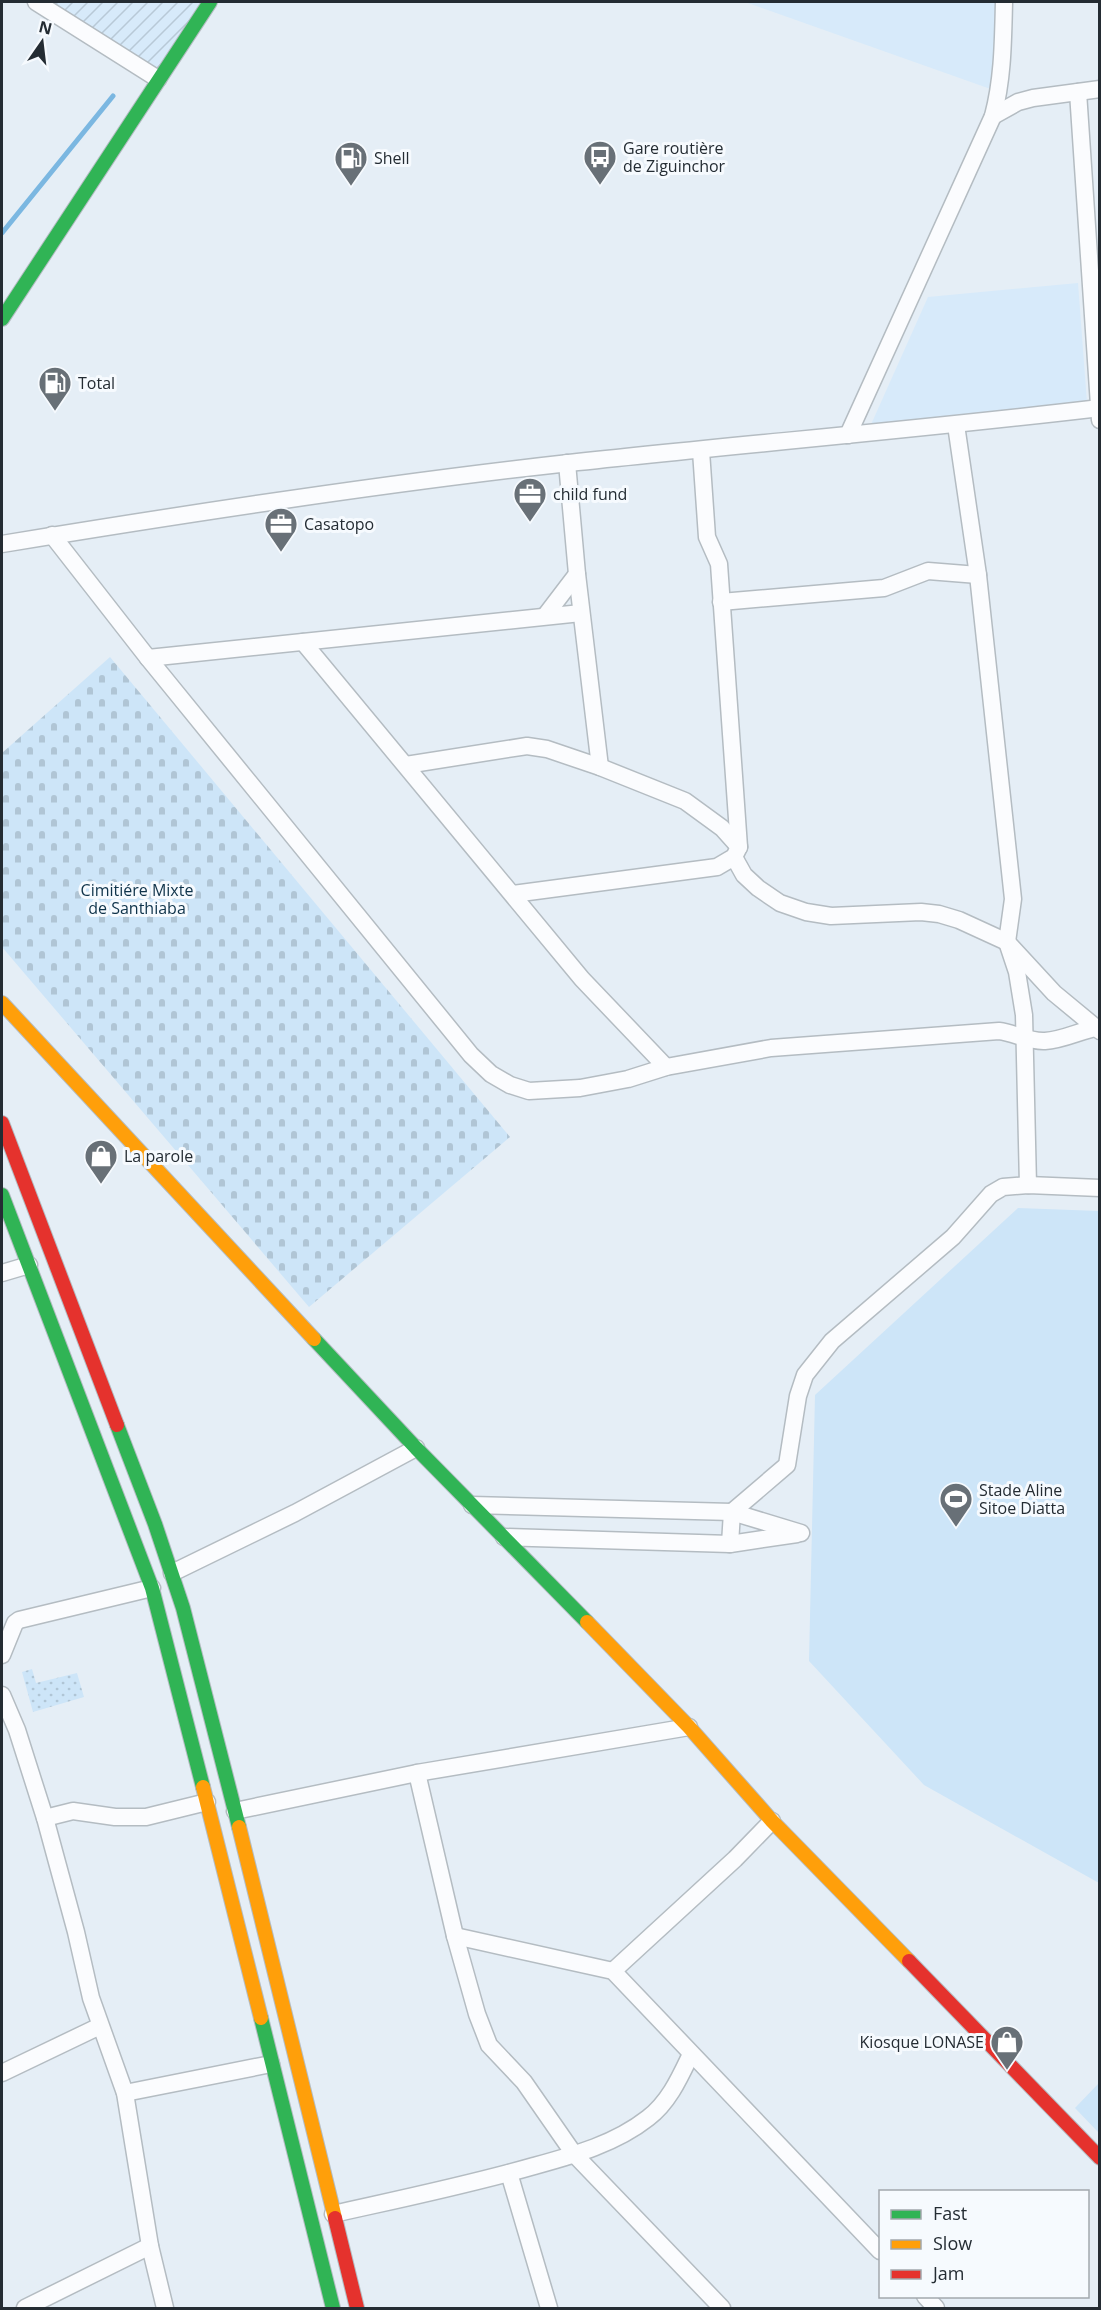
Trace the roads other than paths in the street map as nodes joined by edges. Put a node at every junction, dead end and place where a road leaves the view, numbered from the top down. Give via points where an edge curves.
1 (36, 2) edge
2 (210, 2) edge
3 (1004, 2) edge
4 (158, 79) junction
5 (1100, 89) edge
6 (1078, 92) junction
7 (993, 116) junction
8 (2, 319) edge
9 (1099, 412) edge
10 (956, 425) junction
11 (848, 435) junction
12 (701, 451) junction
13 (567, 463) junction
14 (52, 536) junction
15 (2, 544) edge
16 (577, 574) junction
17 (978, 575) junction
18 (721, 602) junction
19 (581, 613) junction
20 (545, 616) junction
21 (303, 642) junction
22 (148, 658) junction
23 (405, 765) junction
24 (600, 767) junction
25 (737, 852) junction
26 (513, 894) junction
27 (1008, 942) junction
28 (2, 1003) edge
29 (1098, 1028) edge
30 (1023, 1038) junction
31 (666, 1067) junction
32 (2, 1123) edge
33 (1028, 1185) junction
34 (1100, 1188) edge
35 (2, 1195) edge
36 (29, 1265) junction
37 (2, 1273) edge
38 (416, 1448) junction
39 (472, 1504) junction
40 (732, 1512) junction
41 (504, 1537) junction
42 (730, 1544) junction
43 (172, 1573) junction
44 (152, 1588) junction
45 (2, 1655) edge
46 (2, 1695) edge
47 (689, 1728) junction
48 (417, 1773) junction
49 (207, 1802) junction
50 (235, 1811) junction
51 (45, 1818) junction
52 (772, 1821) junction
53 (455, 1936) junction
54 (613, 1971) junction
55 (100, 2026) junction
56 (691, 2054) junction
57 (271, 2064) junction
58 (2, 2073) edge
59 (125, 2093) junction
60 (574, 2154) junction
61 (1100, 2158) edge
62 (509, 2173) junction
63 (333, 2214) junction
64 (150, 2246) junction
65 (879, 2250) edge
66 (25, 2308) edge
67 (165, 2308) edge
68 (333, 2308) edge
69 (357, 2308) edge
70 (549, 2308) edge
71 (722, 2308) edge

1 - 4 street
2 - 4 main road
3 - 7 street via 1003,59
4 - 8 main road
5 - 6 street
6 - 7 street via 1018,102
6 - 9 street
7 - 11 street
9 - 10 street
10 - 11 street
10 - 17 street
11 - 12 street
12 - 13 street
12 - 18 street via 707,537 719,564
13 - 14 street via 214,509
13 - 16 street
14 - 15 street
14 - 22 street
16 - 19 street
16 - 20 street
17 - 18 street via 928,571 884,588
17 - 27 street via 1013,899
18 - 25 street
19 - 20 street
19 - 24 street
20 - 21 street
21 - 22 street
21 - 23 street
22 - 31 street via 471,1055 491,1074 529,1091 580,1088
23 - 24 street via 527,746
23 - 26 street
24 - 25 street via 696,807 722,828
25 - 26 street via 717,867
25 - 27 street via 744,875 758,888 780,903 806,912 831,916 939,914
26 - 31 street via 582,979
27 - 29 street via 1054,993
27 - 30 street via 1024,1015
28 - 38 main road
29 - 30 street via 1043,1041
30 - 31 street via 999,1031 771,1048
30 - 33 street
32 - 43 main road
33 - 34 street
33 - 40 street via 1003,1187 991,1194 953,1237 832,1341 805,1375 787,1465
35 - 36 main road
36 - 37 street
36 - 44 main road
38 - 39 main road
38 - 43 street
39 - 40 street
39 - 41 main road
40 - 42 street
40 - 42 street via 801,1533
41 - 42 street
41 - 47 main road
43 - 50 main road
44 - 45 street via 19,1620
44 - 49 main road
46 - 51 street
47 - 48 street
47 - 52 main road
48 - 50 street
48 - 53 street
49 - 51 street via 146,1817 73,1811
49 - 57 main road
50 - 63 main road
51 - 55 street
52 - 54 street
52 - 61 main road
53 - 54 street
53 - 60 street via 489,2045 524,2082
54 - 56 street
55 - 58 street
55 - 59 street
56 - 60 street via 677,2083 650,2117 606,2142
56 - 65 street
57 - 59 street
57 - 68 main road
59 - 64 street
60 - 62 street
60 - 71 street
62 - 63 street
62 - 70 street
63 - 69 main road
64 - 66 street
64 - 67 street

